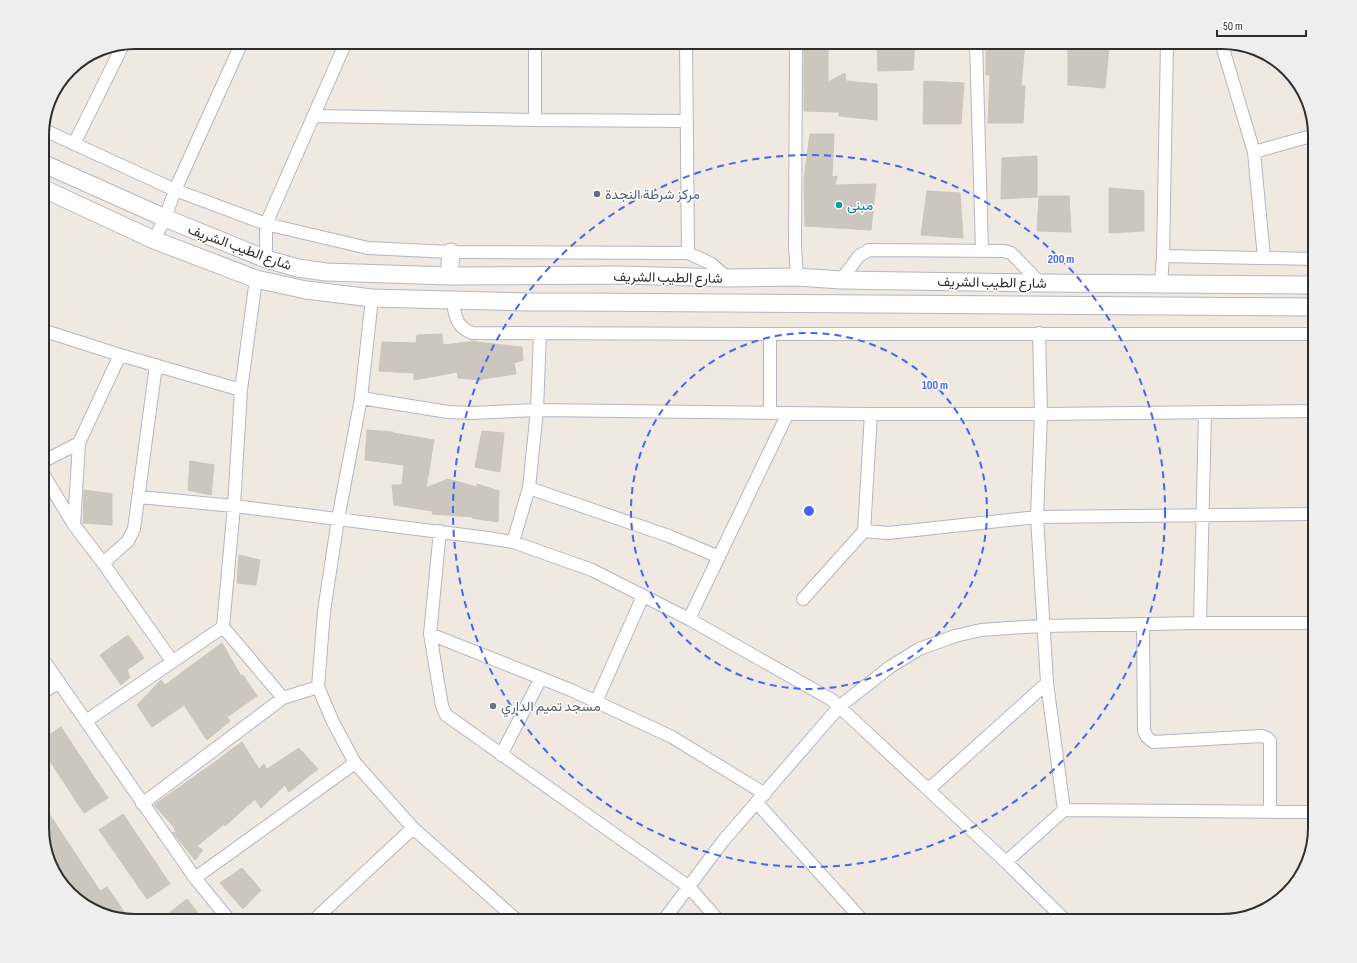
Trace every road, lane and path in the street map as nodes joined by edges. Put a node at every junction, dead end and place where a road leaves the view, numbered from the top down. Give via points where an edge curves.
1 (239, 49) edge
2 (343, 49) edge
3 (534, 49) edge
4 (686, 49) edge
5 (796, 49) edge
6 (976, 49) edge
7 (1166, 49) edge
8 (1223, 49) edge
9 (120, 51) edge
10 (313, 116) junction
11 (535, 120) junction
12 (687, 121) junction
13 (49, 132) edge
14 (1308, 137) edge
15 (74, 144) junction
16 (1254, 152) junction
17 (49, 166) edge
18 (175, 190) junction
19 (49, 191) edge
20 (165, 218) junction
21 (266, 224) junction
22 (154, 240) junction
23 (982, 251) junction
24 (451, 252) junction
25 (688, 253) junction
26 (1163, 256) junction
27 (1264, 258) junction
28 (266, 259) junction
29 (1308, 259) edge
30 (572, 275) junction
31 (621, 275) junction
32 (449, 276) junction
33 (797, 277) junction
34 (728, 278) junction
35 (256, 279) junction
36 (841, 280) junction
37 (1040, 283) junction
38 (1161, 284) junction
39 (1308, 284) edge
40 (372, 298) junction
41 (452, 300) junction
42 (572, 302) junction
43 (620, 302) junction
44 (1308, 307) edge
45 (49, 332) edge
46 (540, 333) junction
47 (1039, 333) junction
48 (770, 334) junction
49 (1308, 334) edge
50 (120, 355) junction
51 (156, 365) junction
52 (242, 390) junction
53 (361, 398) junction
54 (537, 410) junction
55 (1308, 411) edge
56 (1205, 412) junction
57 (770, 413) junction
58 (788, 413) junction
59 (871, 414) junction
60 (1041, 414) junction
61 (79, 443) junction
62 (49, 458) edge
63 (49, 483) edge
64 (529, 488) junction
65 (139, 497) junction
66 (234, 506) junction
67 (1308, 514) edge
68 (1202, 515) junction
69 (1037, 517) junction
70 (338, 520) junction
71 (74, 524) junction
72 (440, 531) junction
73 (864, 531) junction
74 (512, 542) junction
75 (719, 557) junction
76 (103, 563) junction
77 (643, 596) junction
78 (803, 599) dead end
79 (689, 619) junction
80 (1308, 623) edge
81 (1200, 624) junction
82 (1143, 625) junction
83 (1043, 626) junction
84 (223, 627) junction
85 (430, 634) junction
86 (172, 661) junction
87 (49, 668) edge
88 (541, 678) junction
89 (59, 682) junction
90 (1047, 683) junction
91 (318, 687) junction
92 (49, 688) edge
93 (283, 698) junction
94 (596, 702) junction
95 (840, 706) junction
96 (86, 721) junction
97 (501, 755) junction
98 (355, 763) junction
99 (929, 789) junction
100 (761, 799) junction
101 (142, 804) junction
102 (1064, 810) junction
103 (1270, 812) junction
104 (1308, 812) edge
105 (413, 828) junction
106 (1006, 862) junction
107 (195, 878) junction
108 (689, 887) junction
109 (224, 914) edge
110 (321, 914) edge
111 (510, 914) edge
112 (669, 914) edge
113 (713, 914) edge
114 (856, 914) edge
115 (1059, 914) edge

1 - 18 street
2 - 10 street
3 - 11 street
4 - 12 street
5 - 33 street
6 - 23 street
7 - 26 street
8 - 16 street
9 - 15 street
10 - 11 street
10 - 21 street
11 - 12 street
12 - 25 street
13 - 15 street
14 - 16 street
15 - 18 street
16 - 27 street
17 - 20 main road, شارع الطيب الشريف
18 - 20 street
18 - 21 street
19 - 22 main road, شارع الطيب الشريف
20 - 22 street
20 - 28 main road, شارع الطيب الشريف
21 - 24 street via 368,248
21 - 28 street
22 - 35 main road, شارع الطيب الشريف
23 - 36 street via 869,250 859,256
23 - 37 street via 1011,253
24 - 25 street
24 - 32 main road
25 - 34 street via 710,263
26 - 27 street
26 - 38 street
27 - 29 street
28 - 32 main road, شارع الطيب الشريف via 298,268 326,272
30 - 31 main road, شارع الطيب الشريف
30 - 32 main road, شارع الطيب الشريف
30 - 42 main road via 583,286 583,292
31 - 34 main road, شارع الطيب الشريف
31 - 43 main road via 612,285 614,295
33 - 34 main road, شارع الطيب الشريف
33 - 36 main road, شارع الطيب الشريف
35 - 40 main road, شارع الطيب الشريف via 306,290
35 - 52 street
36 - 37 main road, شارع الطيب الشريف
37 - 38 main road, شارع الطيب الشريف
38 - 39 main road, شارع الطيب الشريف
40 - 41 main road, شارع الطيب الشريف
40 - 53 street
41 - 42 main road, شارع الطيب الشريف
41 - 46 street via 459,325 472,333
42 - 43 main road, شارع الطيب الشريف
43 - 44 main road, شارع الطيب الشريف
45 - 50 street
46 - 48 street
46 - 54 street
47 - 48 street
47 - 49 street
47 - 60 street
48 - 57 street
50 - 51 street
50 - 61 street
51 - 52 street
51 - 65 street
52 - 66 street
53 - 54 street via 472,414
53 - 70 street
54 - 57 street
54 - 64 street
55 - 56 street
56 - 60 street
56 - 68 street
57 - 58 street
58 - 59 street
58 - 75 street
59 - 60 street
59 - 73 street
60 - 69 street
61 - 62 street
61 - 71 street
63 - 71 street
64 - 74 street
64 - 75 street via 669,536
65 - 66 street
65 - 76 street via 132,535
66 - 70 street
66 - 84 street
67 - 68 street
68 - 69 street
68 - 81 street
69 - 73 street via 888,533
69 - 83 street
70 - 72 street
70 - 91 street via 324,611
71 - 76 street
72 - 74 street
72 - 85 street
73 - 78 street
74 - 77 street via 592,570
75 - 79 street
76 - 86 street
77 - 79 street
77 - 94 street
79 - 95 street
80 - 81 street
81 - 82 street
82 - 83 street
82 - 103 street via 1144,731 1147,737 1153,742 1262,736 1267,738 1270,741
83 - 90 street
83 - 95 street via 981,630 919,649 890,667
84 - 86 street
84 - 93 street
85 - 88 street
85 - 97 street via 442,706 446,715
86 - 96 street
87 - 89 street
88 - 94 street
88 - 97 street
89 - 92 street
89 - 96 street
90 - 99 street
90 - 102 street
91 - 93 street
91 - 98 street
93 - 101 street
94 - 100 street via 672,737
95 - 99 street
95 - 100 street
96 - 101 street
97 - 108 street
98 - 105 street
98 - 107 street
99 - 106 street
100 - 108 street via 723,841
100 - 114 street
101 - 107 street
102 - 103 street
102 - 106 street
103 - 104 street
105 - 110 street
105 - 111 street
106 - 115 street
107 - 109 street
108 - 112 street
108 - 113 street

